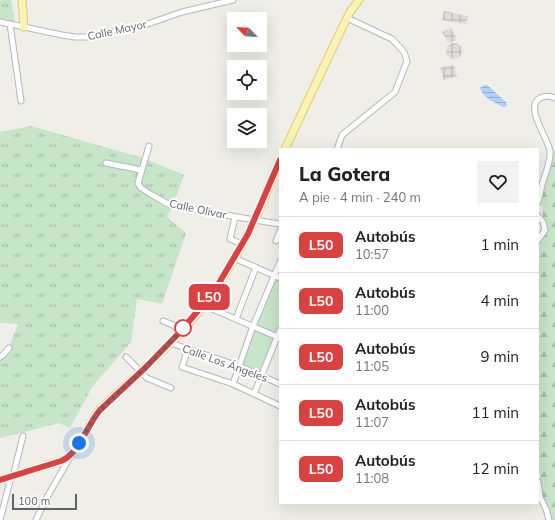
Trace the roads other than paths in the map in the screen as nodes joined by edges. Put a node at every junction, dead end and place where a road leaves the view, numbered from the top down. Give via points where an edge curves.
1 (18, 0) edge
2 (22, 0) edge
3 (233, 0) edge
4 (359, 0) edge
5 (347, 18) junction
6 (0, 22) edge
7 (10, 24) junction
8 (21, 26) junction
9 (555, 98) edge
10 (21, 101) dead end
11 (149, 146) dead end
12 (285, 148) edge
13 (337, 148) edge
14 (279, 162) edge
15 (106, 163) dead end
16 (141, 170) junction
17 (539, 198) edge
18 (236, 217) junction
19 (539, 218) edge
20 (254, 220) junction
21 (279, 224) edge
22 (279, 234) edge
23 (539, 239) edge
24 (276, 241) dead end
25 (242, 244) junction
26 (234, 258) junction
27 (279, 264) edge
28 (256, 267) junction
29 (274, 275) junction
30 (279, 278) edge
31 (203, 305) junction
32 (236, 319) junction
33 (163, 321) dead end
34 (253, 326) junction
35 (180, 332) junction
36 (279, 337) edge
37 (171, 342) junction
38 (9, 348) dead end
39 (188, 349) junction
40 (0, 357) edge
41 (126, 357) dead end
42 (239, 366) junction
43 (141, 372) junction
44 (261, 376) junction
45 (233, 384) junction
46 (279, 384) edge
47 (171, 388) dead end
48 (254, 394) junction
49 (279, 406) edge
50 (23, 436) dead end
51 (70, 456) junction
52 (12, 476) junction
53 (0, 480) edge
54 (539, 490) edge
55 (0, 520) edge
56 (36, 520) edge
57 (549, 520) edge

1 - 8 main road
2 - 8 main road
3 - 8 street, Calle Mayor via 94,37 80,38
4 - 5 main road
5 - 12 main road
5 - 13 street via 392,39 404,52 407,61 395,92 342,135
6 - 7 street, Calle Mayor
7 - 8 street, Calle Mayor
7 - 10 street
9 - 17 street via 543,96 537,99 534,106 550,151 550,160
11 - 16 street, Calle Olivar
14 - 20 main road
15 - 16 street
16 - 18 street, Calle Olivar via 138,183 141,188 170,205
18 - 20 street, Calle Olivar
18 - 25 street via 230,239
19 - 23 street via 545,230
20 - 21 street, Calle Olivar
20 - 25 main road
22 - 24 street
25 - 26 main road
26 - 28 street
26 - 31 main road
27 - 29 street
28 - 29 street
28 - 32 street
29 - 30 street
29 - 34 street
31 - 32 street
31 - 35 main road
32 - 34 street
33 - 35 street via 173,325
34 - 36 street
34 - 42 street
35 - 37 main road
36 - 44 street
37 - 39 street, Calle Los Ángeles
37 - 43 main road
38 - 40 street
39 - 42 street, Calle Los Ángeles
39 - 45 street via 182,367
41 - 43 street
42 - 44 street, Calle Los Ángeles
42 - 45 street
43 - 47 street via 149,379
43 - 51 main road via 100,410
44 - 46 street, Calle Los Ángeles
44 - 48 street
45 - 48 street
48 - 49 street
50 - 52 street
51 - 52 main road
51 - 56 street
52 - 53 main road
52 - 55 street
54 - 57 street

